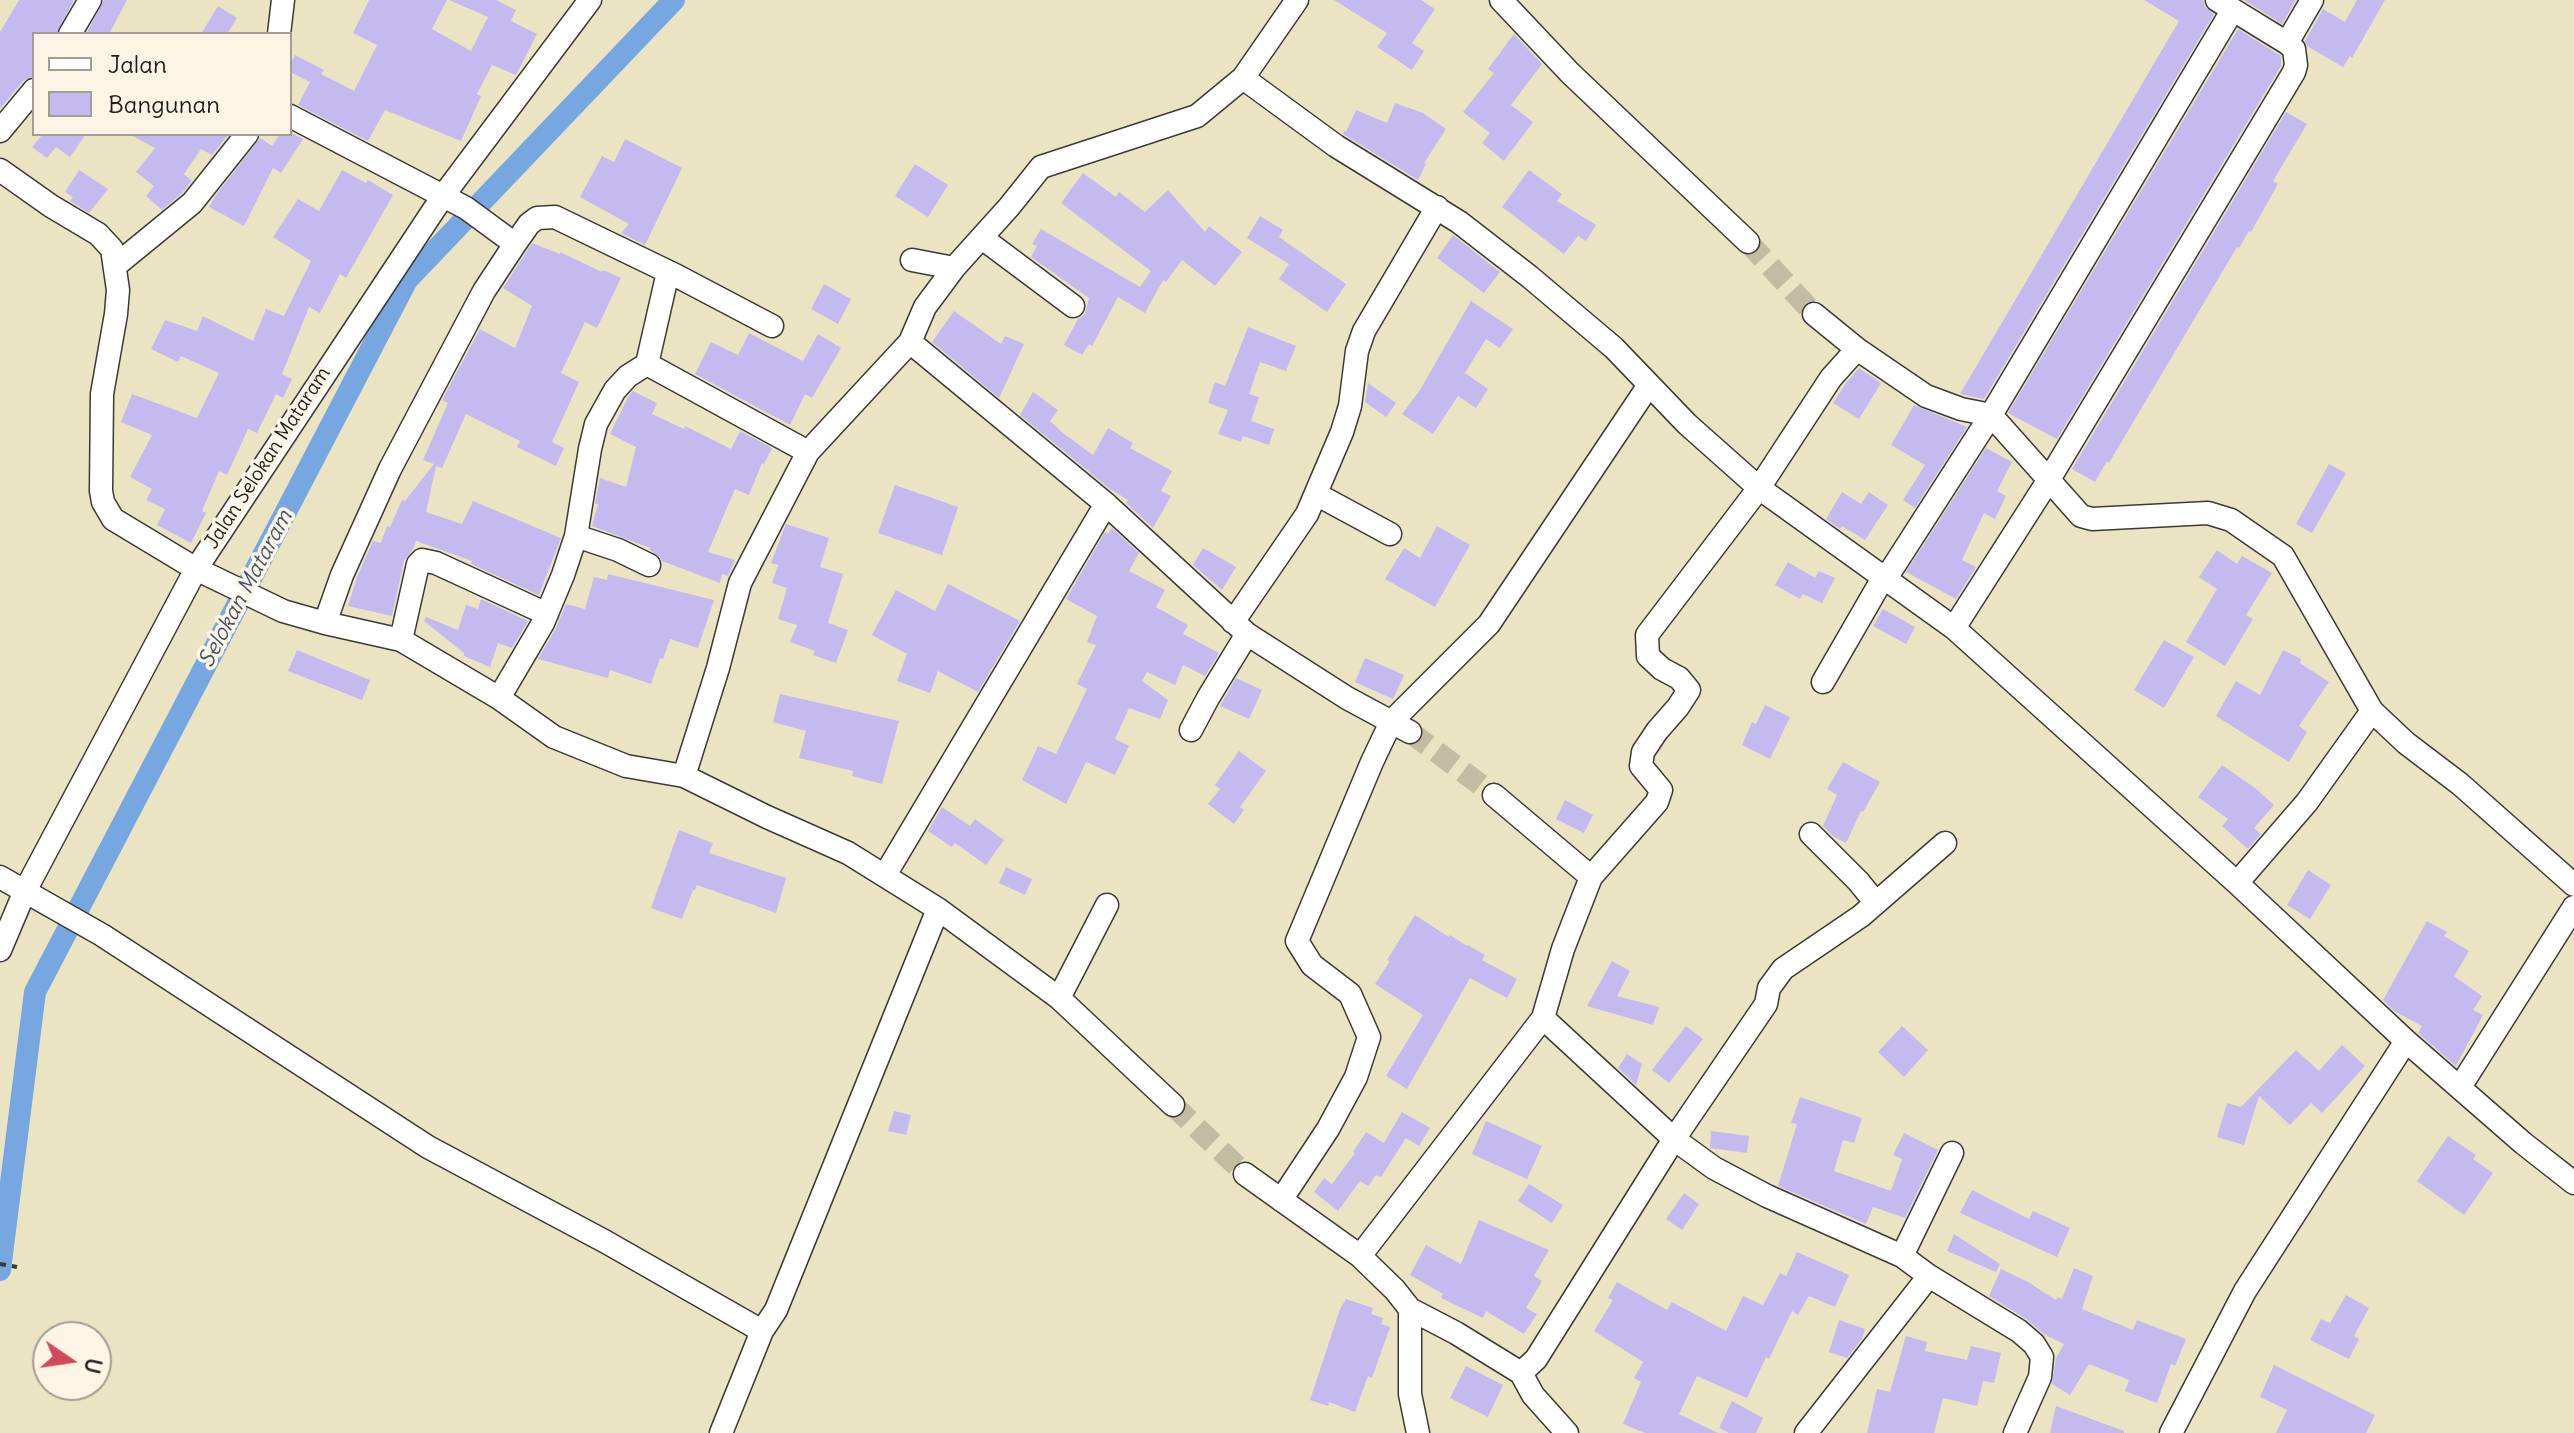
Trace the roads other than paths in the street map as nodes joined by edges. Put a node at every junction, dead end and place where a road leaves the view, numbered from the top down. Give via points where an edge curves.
1 (90, 0) edge
2 (283, 0) edge
3 (590, 0) edge
4 (1297, 0) edge
5 (1501, 0) edge
6 (2312, 0) edge
7 (2225, 6) edge
8 (71, 32) edge
9 (279, 32) edge
10 (2287, 43) junction
11 (1243, 78) junction
12 (32, 92) edge
13 (292, 117) edge
14 (0, 131) edge
15 (245, 136) edge
16 (0, 170) edge
17 (443, 196) junction
18 (1437, 207) junction
19 (982, 238) junction
20 (509, 239) junction
21 (1748, 242) tunnel mouth
22 (912, 260) dead end
23 (115, 266) junction
24 (954, 268) junction
25 (668, 272) junction
26 (1073, 306) dead end
27 (1814, 314) tunnel mouth
28 (772, 326) dead end
29 (910, 342) junction
30 (1857, 349) junction
31 (647, 364) junction
32 (1649, 385) junction
33 (1991, 415) junction
34 (808, 452) junction
35 (2048, 481) junction
36 (1759, 488) junction
37 (1316, 494) junction
38 (1106, 504) junction
39 (1390, 534) dead end
40 (576, 536) junction
41 (649, 565) dead end
42 (204, 572) junction
43 (1883, 578) junction
44 (547, 614) junction
45 (325, 623) junction
46 (1240, 628) junction
47 (1954, 628) junction
48 (401, 640) junction
49 (1823, 682) dead end
50 (499, 698) junction
51 (2372, 711) junction
52 (1401, 727) junction
53 (1191, 730) dead end
54 (684, 776) junction
55 (1494, 795) tunnel mouth
56 (1811, 834) dead end
57 (1945, 843) dead end
58 (885, 875) junction
59 (0, 877) edge
60 (1591, 877) junction
61 (2237, 883) junction
62 (2574, 885) edge
63 (33, 895) junction
64 (1876, 903) junction
65 (1107, 905) dead end
66 (2574, 907) edge
67 (938, 909) junction
68 (0, 950) edge
69 (1059, 998) junction
70 (1543, 1018) junction
71 (2406, 1041) junction
72 (2460, 1087) junction
73 (1173, 1105) tunnel mouth
74 (1674, 1139) junction
75 (1952, 1153) dead end
76 (1245, 1174) tunnel mouth
77 (2574, 1183) edge
78 (1281, 1200) junction
79 (1360, 1256) junction
80 (1902, 1256) junction
81 (1929, 1276) junction
82 (1410, 1309) junction
83 (762, 1331) junction
84 (1521, 1373) junction
85 (721, 1433) edge
86 (1418, 1433) edge
87 (1567, 1433) edge
88 (1806, 1433) edge
89 (2015, 1433) edge
90 (2171, 1433) edge

1 - 8 street
2 - 9 street
3 - 17 street, Jalan Selokan Mataram
4 - 11 street
5 - 21 street
6 - 10 street
7 - 10 street
7 - 33 street
10 - 35 street via 2294,49 2294,72
11 - 18 street via 1336,146
11 - 19 street via 1197,116 1041,167
12 - 14 street
13 - 17 street
15 - 23 street via 192,203
16 - 23 street via 98,234 112,249
17 - 20 street
17 - 42 street, Jalan Selokan Mataram
18 - 32 street via 1542,287
18 - 37 street via 1364,331 1350,406
19 - 24 street
19 - 26 street
20 - 25 street via 537,218 555,217
20 - 45 street via 390,469
22 - 24 street
23 - 42 street via 116,314 102,394 103,502 113,519
24 - 29 street via 925,307
25 - 28 street
25 - 31 street
27 - 30 street
29 - 34 street
29 - 38 street
30 - 33 street via 1926,396
30 - 36 street via 1831,378
31 - 34 street
31 - 40 street via 615,390 596,424
32 - 36 street
32 - 52 street via 1489,624
33 - 35 street
33 - 43 street
34 - 54 street via 740,583
35 - 47 street
35 - 51 street via 2086,519 2208,513 2231,520 2283,556
36 - 43 street
36 - 60 street via 1647,635 1648,656 1689,690 1643,752 1641,766 1661,790 1657,802
37 - 39 street
37 - 46 street
38 - 46 street
38 - 58 street
40 - 41 street
40 - 44 street
42 - 45 street via 283,611
42 - 63 street, Jalan Selokan Mataram
43 - 47 street
43 - 49 street
44 - 48 street via 422,560
44 - 50 street
45 - 48 street
46 - 52 street
46 - 53 street via 1230,659
47 - 61 street
48 - 50 street
50 - 54 street via 554,737 626,766
51 - 61 street via 2307,802
51 - 62 street
52 - 78 street via 1297,941 1312,965 1350,994 1369,1037 1356,1077 1328,1129
54 - 58 street
55 - 60 street
56 - 64 street
57 - 64 street
58 - 67 street
59 - 63 street
60 - 70 street
61 - 71 street
63 - 68 street, Jalan Selokan Mataram
63 - 83 street via 428,1147
64 - 74 street via 1783,969 1769,988 1766,1004
65 - 69 street
66 - 72 street
67 - 69 street
67 - 83 street via 776,1310
69 - 73 street
70 - 74 street
70 - 79 street
71 - 72 street
71 - 90 street via 2245,1291
72 - 77 street
74 - 80 street via 1767,1196
74 - 84 street via 1536,1359
75 - 80 street
76 - 78 street
78 - 79 street
79 - 82 street
80 - 81 street
81 - 88 street
81 - 89 street via 2019,1331 2042,1357 2040,1377
82 - 84 street
82 - 86 street via 1410,1394
83 - 85 street
84 - 87 street

